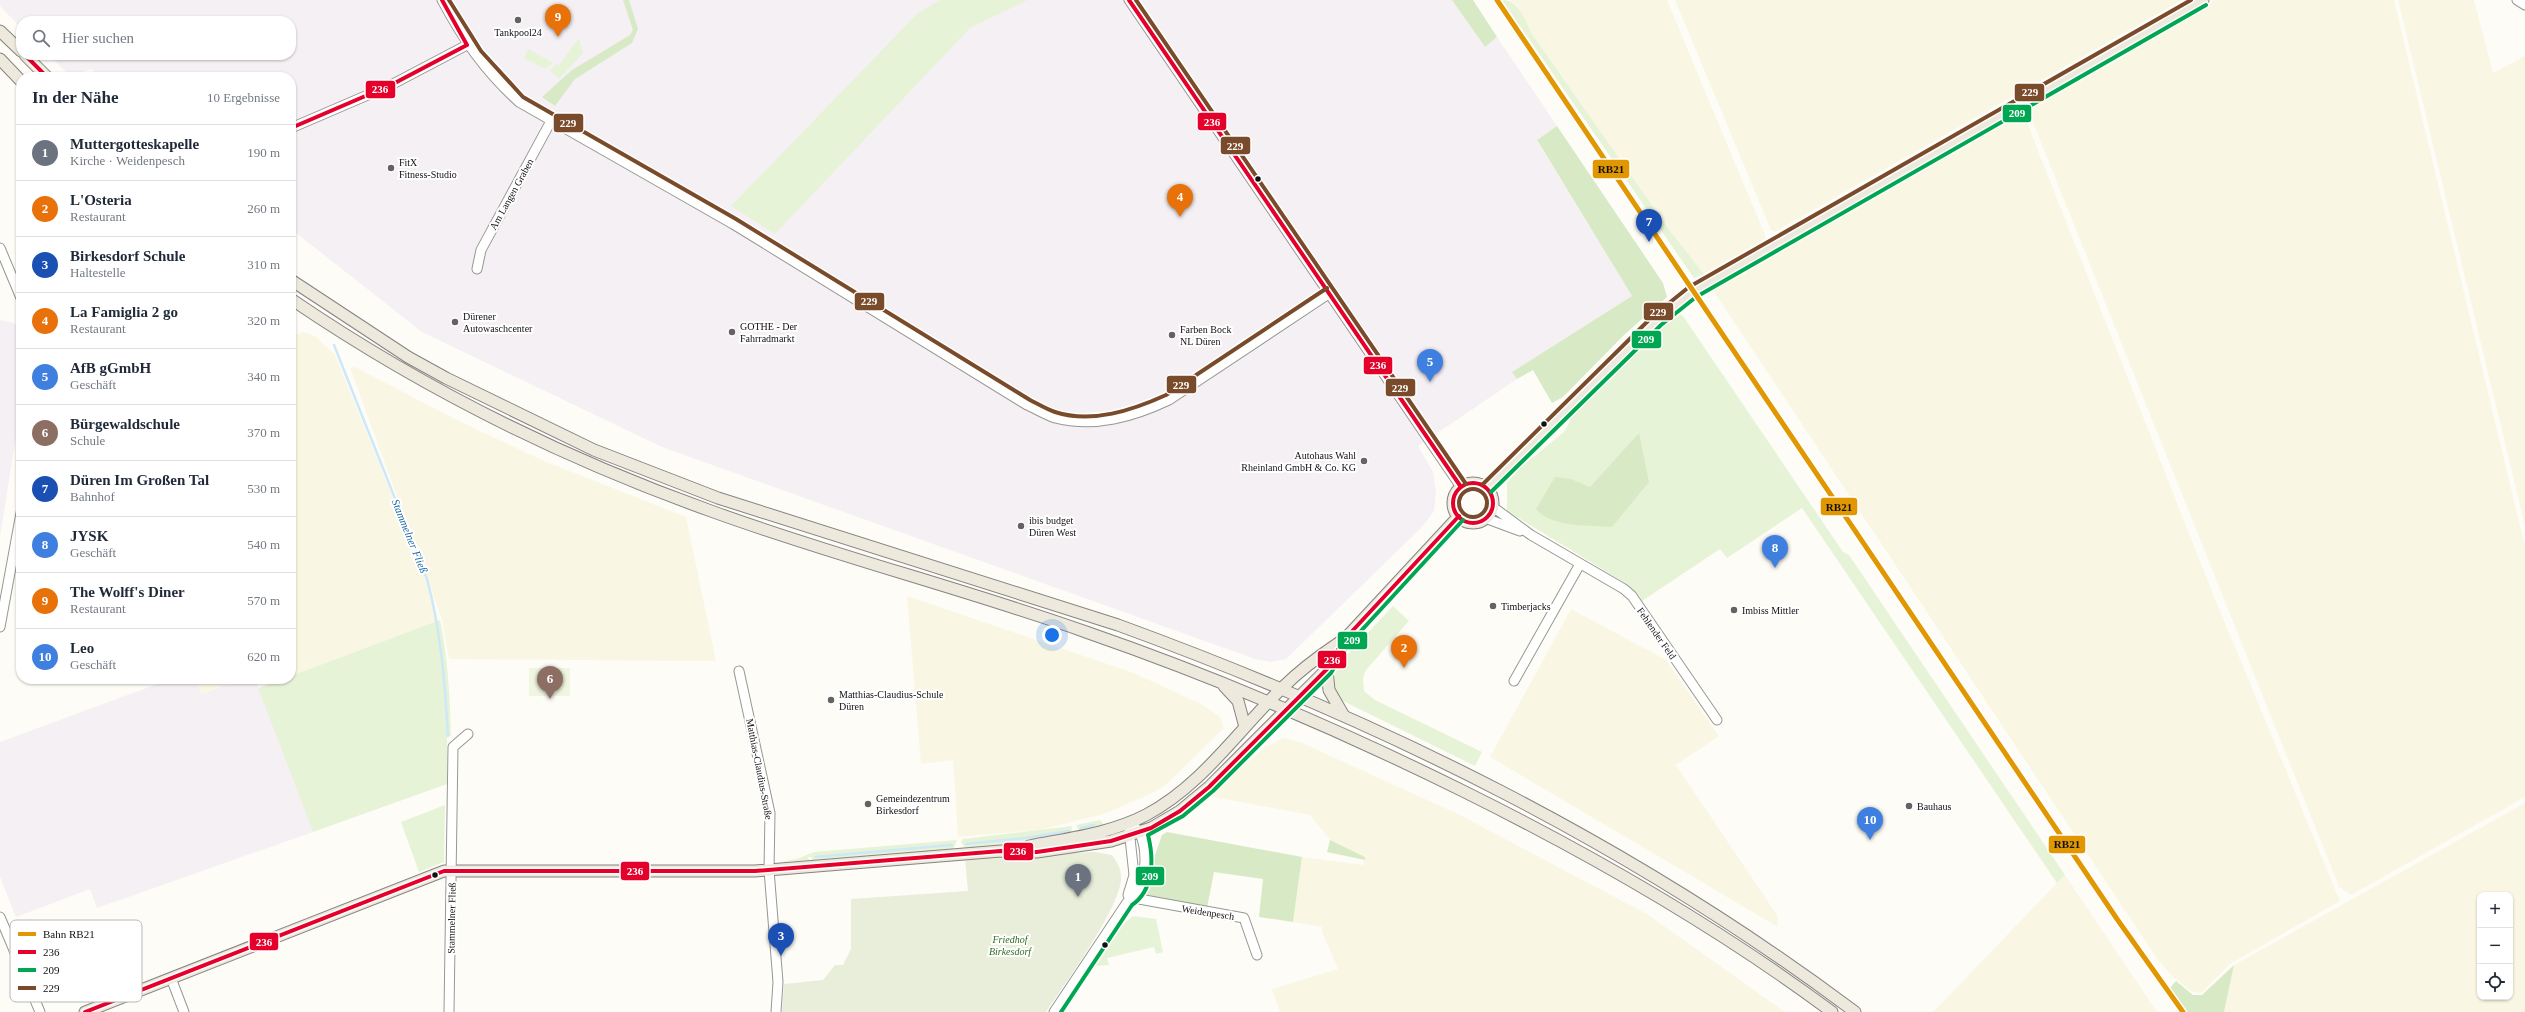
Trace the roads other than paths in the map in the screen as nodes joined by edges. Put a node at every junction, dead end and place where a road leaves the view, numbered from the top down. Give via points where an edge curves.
1 (442, 0) edge
2 (1129, 0) edge
3 (2203, 0) edge
4 (2518, 0) edge
5 (2525, 5) edge
6 (0, 31) edge
7 (467, 45) junction
8 (16, 46) edge
9 (0, 59) edge
10 (30, 60) edge
11 (42, 72) edge
12 (16, 76) edge
13 (551, 121) junction
14 (296, 126) edge
15 (0, 248) edge
16 (477, 269) dead end
17 (296, 283) edge
18 (16, 286) edge
19 (1330, 293) junction
20 (296, 302) edge
21 (1461, 487) junction
22 (1487, 488) junction
23 (1493, 507) junction
24 (1459, 516) junction
25 (1485, 518) junction
26 (1531, 535) junction
27 (16, 540) edge
28 (1580, 564) junction
29 (0, 627) edge
30 (1343, 641) junction
31 (1327, 669) junction
32 (739, 671) dead end
33 (1514, 681) dead end
34 (1221, 683) junction
35 (1282, 688) junction
36 (1299, 696) junction
37 (1268, 702) junction
38 (1286, 709) junction
39 (1345, 716) junction
40 (1717, 720) dead end
41 (1245, 727) junction
42 (468, 734) dead end
43 (1130, 822) junction
44 (1141, 832) junction
45 (1128, 836) junction
46 (1001, 851) junction
47 (451, 870) junction
48 (769, 870) junction
49 (1131, 896) junction
50 (0, 917) edge
51 (10, 941) edge
52 (1257, 955) dead end
53 (170, 978) junction
54 (142, 989) edge
55 (36, 1002) edge
56 (110, 1002) edge
57 (40, 1012) edge
58 (85, 1012) edge
59 (184, 1012) edge
60 (449, 1012) edge
61 (776, 1012) edge
62 (1054, 1012) edge
63 (1832, 1012) edge
64 (1855, 1012) edge

1 - 7 street
2 - 19 street
3 - 22 main road via 1693,292 1657,320
4 - 5 street
6 - 8 main road
7 - 13 street via 494,80 519,102
7 - 14 street via 392,85
9 - 12 main road
10 - 11 main road
13 - 16 street, Am Langen Graben via 481,250
13 - 19 street via 733,224 1027,405 1054,417 1079,422 1106,421 1145,411 1169,400
15 - 18 street
17 - 35 main road via 408,357 594,450 718,498 1118,626
19 - 21 street
20 - 34 main road via 414,378 586,462 713,512 1038,615
21 - 22 main road via 1474,483
21 - 24 main road via 1453,501
22 - 23 main road via 1492,497
23 - 25 main road
23 - 26 street, Fehlender Feld
24 - 25 main road via 1474,523
24 - 30 main road
25 - 26 street, Fehlender Feld
26 - 28 street, Fehlender Feld
27 - 29 street
28 - 33 street
28 - 40 street, Fehlender Feld via 1632,596
30 - 31 main road
30 - 35 main road via 1319,656
31 - 36 main road
31 - 39 main road via 1329,690
32 - 48 street, Matthias-Claudius-Straße via 770,813
34 - 37 main road
34 - 41 main road via 1238,701
35 - 36 main road
35 - 37 main road
36 - 38 main road
36 - 39 main road
37 - 38 main road
37 - 41 main road
38 - 44 main road via 1192,802 1162,823
38 - 63 main road via 1395,758 1557,839 1633,882 1732,944
39 - 64 main road via 1473,775 1641,869 1752,939
41 - 43 main road via 1187,786 1160,806
42 - 47 street, Stammelner Fließ via 453,746
43 - 44 street
43 - 45 street
43 - 46 main road via 1077,838
44 - 45 main road
44 - 49 street via 1145,854 1142,880
45 - 46 main road via 1075,848 1037,852
45 - 49 street via 1134,864
46 - 48 main road
47 - 48 main road
47 - 53 main road
47 - 60 street, Stammelner Fließ
48 - 61 street, Matthias-Claudius-Straße via 778,982
49 - 52 street, Weidenpesch via 1244,918
49 - 62 street
50 - 51 street
53 - 54 main road
53 - 59 street
55 - 57 street
56 - 58 main road

